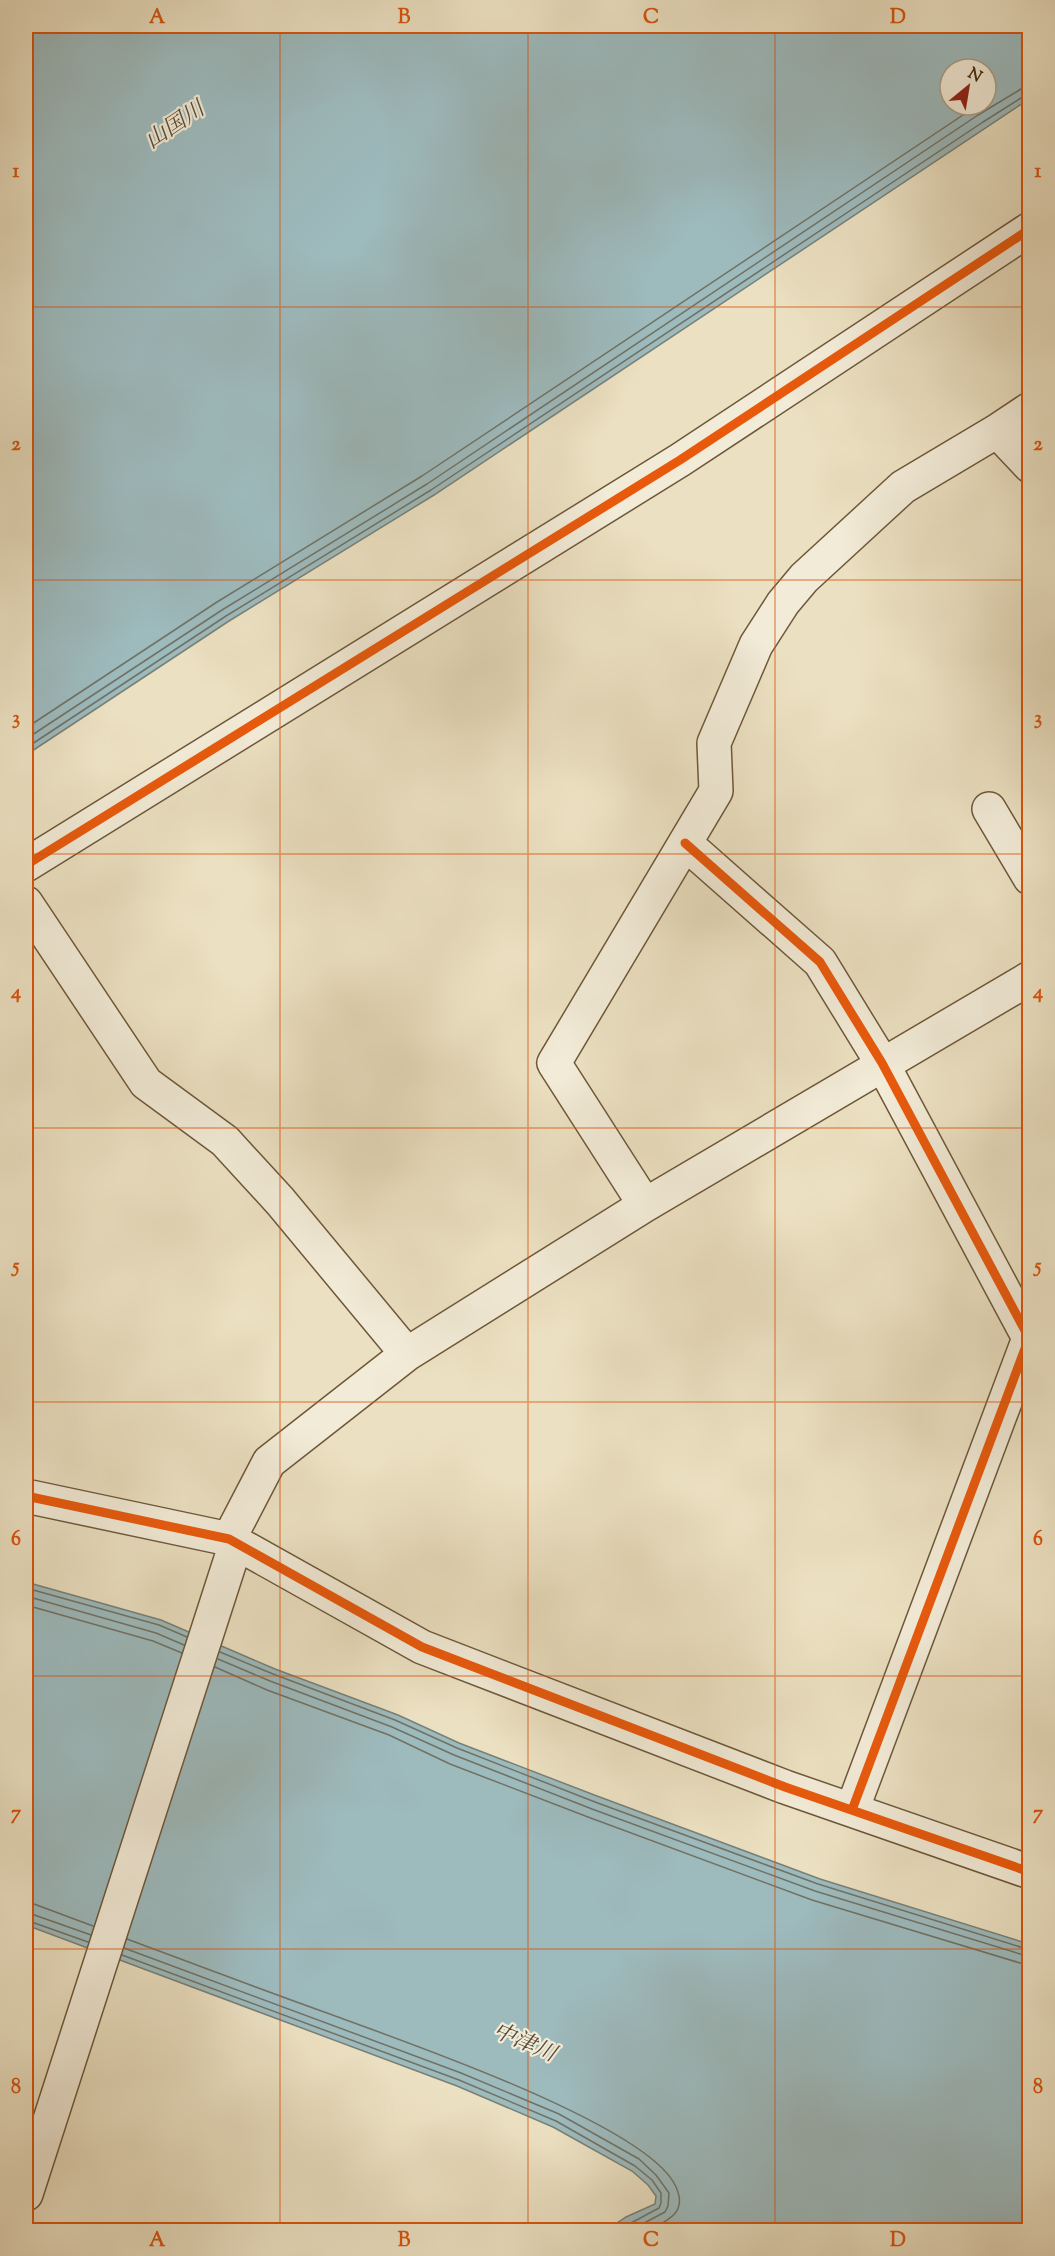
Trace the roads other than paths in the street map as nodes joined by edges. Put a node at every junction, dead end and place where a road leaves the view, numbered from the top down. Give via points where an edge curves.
1 (1029, 229) edge
2 (1029, 409) edge
3 (997, 431) junction
4 (1029, 466) edge
5 (989, 809) dead end
6 (685, 843) junction
7 (26, 865) edge
8 (1029, 878) edge
9 (26, 903) edge
10 (1029, 978) edge
11 (882, 1063) junction
12 (645, 1205) junction
13 (407, 1354) junction
14 (26, 1496) edge
15 (232, 1541) junction
16 (852, 1810) junction
17 (1029, 1872) edge
18 (26, 2194) edge

1 - 7 street via 680,460
2 - 3 street
3 - 4 street
3 - 6 street via 903,487 804,578 783,603 756,645 714,743 716,791
5 - 8 street
6 - 11 street via 820,962
6 - 12 street via 554,1063
9 - 13 street via 147,1083 225,1141
10 - 11 street
11 - 12 street
11 - 16 street via 1029,1338
12 - 13 street
13 - 15 street via 269,1462
14 - 15 street
15 - 16 street via 422,1647
15 - 18 street
16 - 17 street

